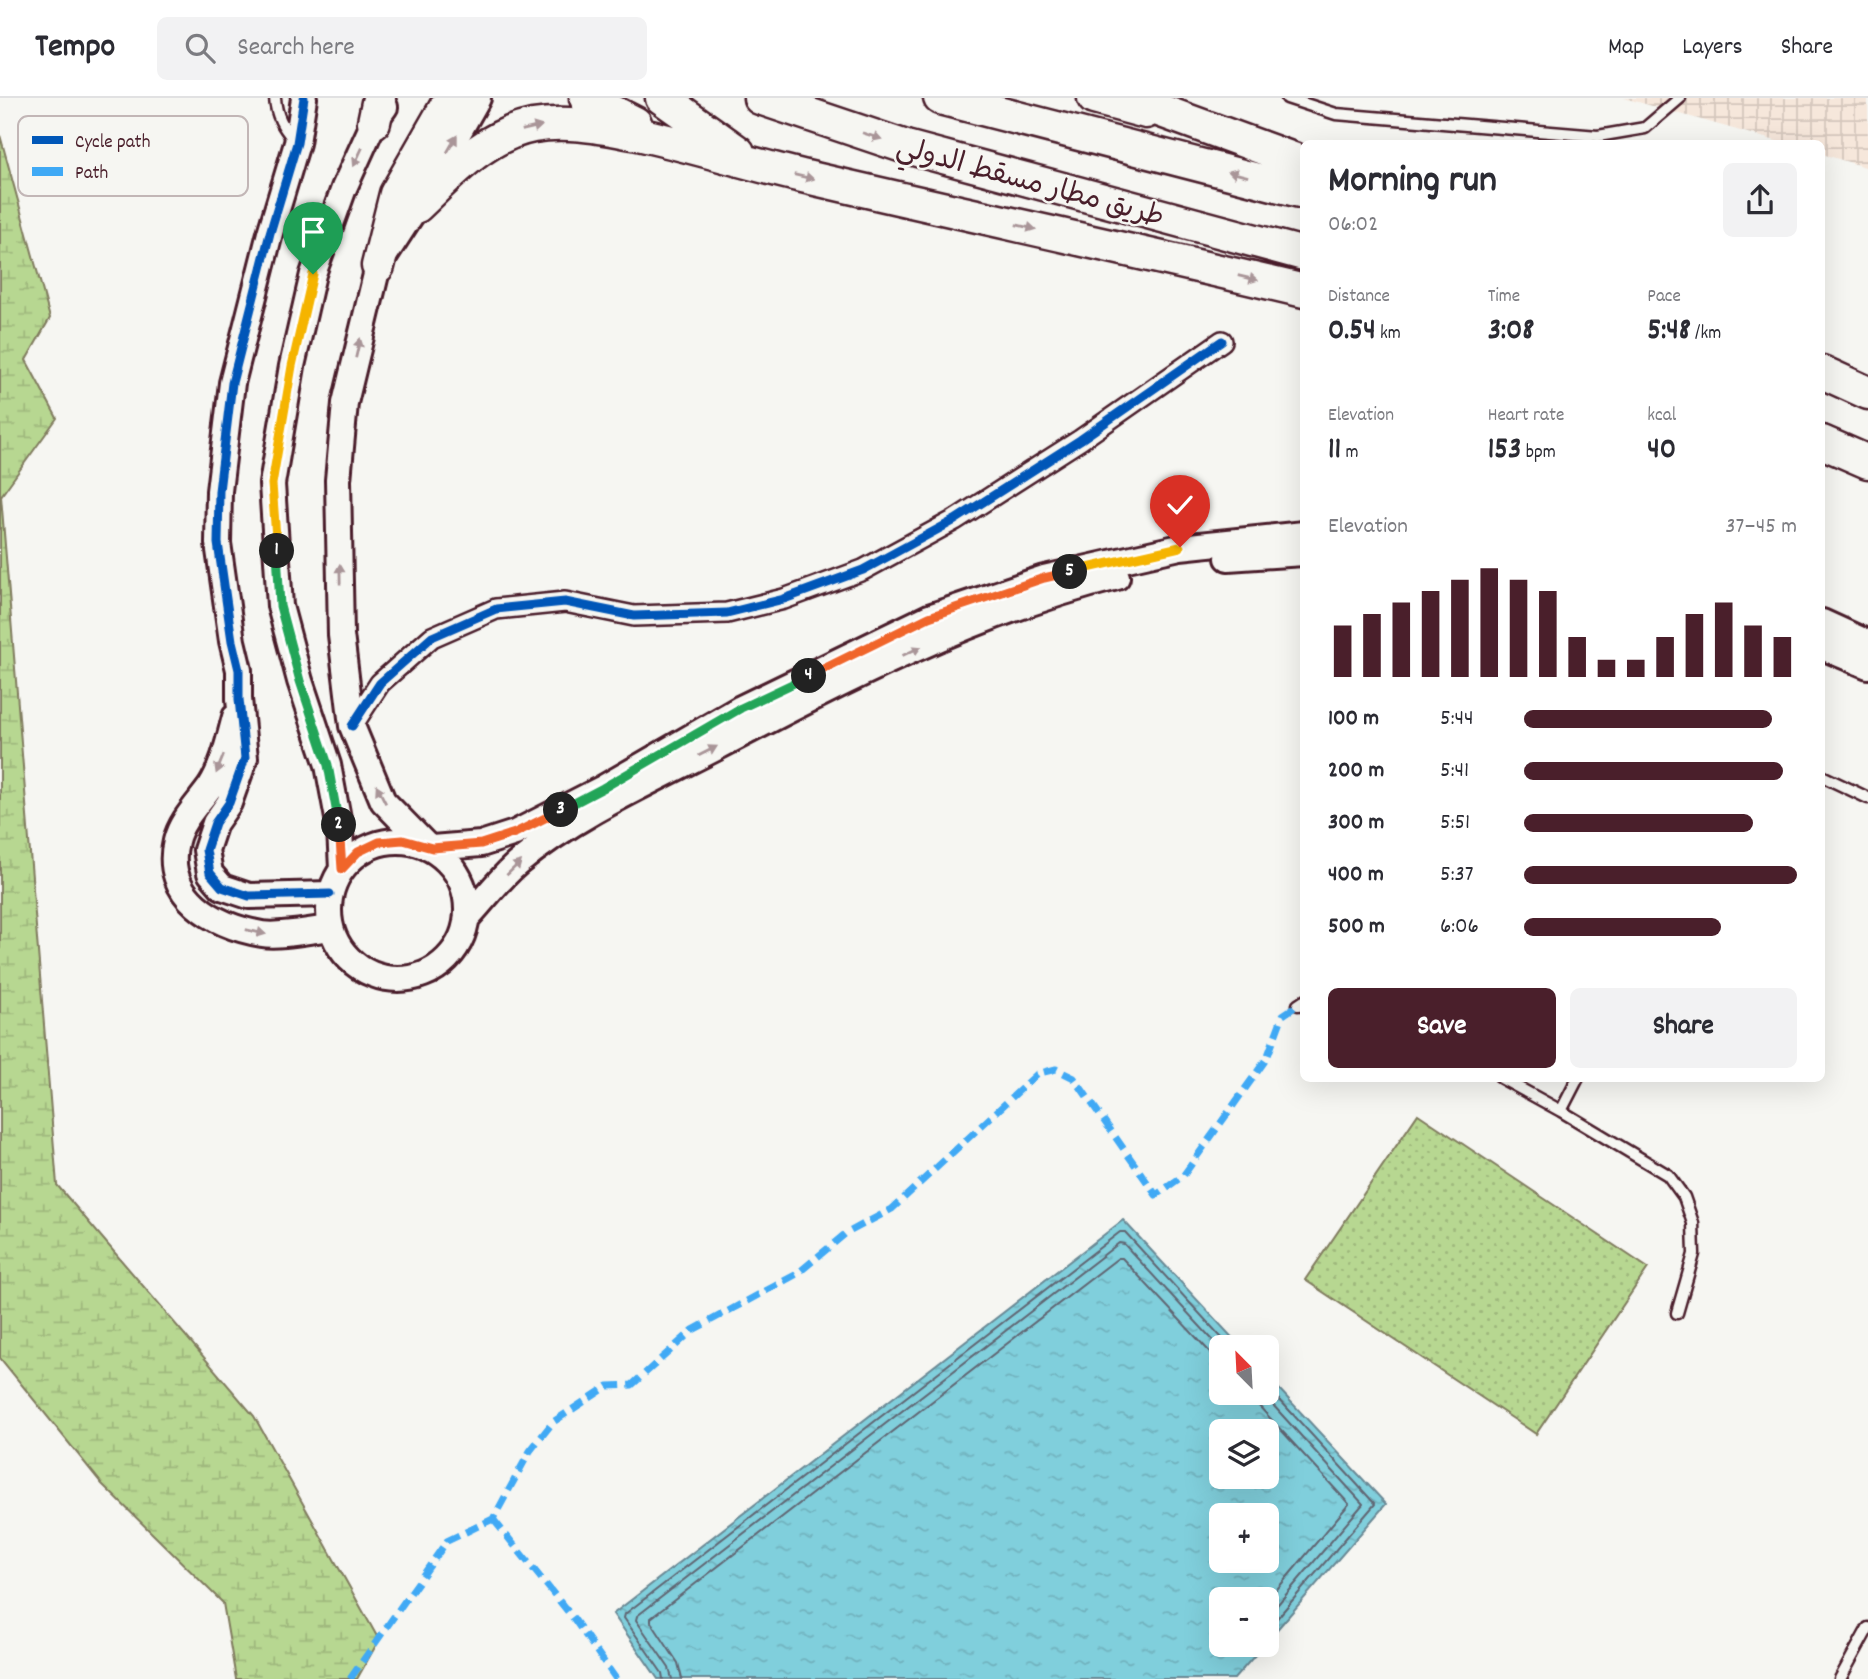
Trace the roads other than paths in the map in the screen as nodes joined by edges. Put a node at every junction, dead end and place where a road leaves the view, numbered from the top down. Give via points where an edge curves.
1 (275, 98) edge
2 (304, 98) edge
3 (451, 98) edge
4 (478, 98) edge
5 (662, 98) edge
6 (760, 98) edge
7 (940, 98) edge
8 (1094, 98) edge
9 (1126, 98) edge
10 (1287, 98) edge
11 (1680, 98) edge
12 (588, 99) edge
13 (382, 106) edge
14 (1168, 114) junction
15 (667, 140) junction
16 (297, 143) junction
17 (1300, 162) edge
18 (757, 164) junction
19 (1300, 191) edge
20 (417, 206) junction
21 (1300, 253) edge
22 (377, 266) junction
23 (1300, 291) edge
24 (1222, 341) dead end
25 (1825, 373) edge
26 (1868, 393) edge
27 (1825, 443) edge
28 (1868, 462) edge
29 (1300, 534) edge
30 (1300, 553) edge
31 (1825, 623) edge
32 (1868, 643) edge
33 (1825, 648) edge
34 (1868, 666) edge
35 (239, 699) junction
36 (352, 726) junction
37 (1825, 777) edge
38 (1868, 798) edge
39 (429, 847) junction
40 (342, 869) junction
41 (330, 894) junction
42 (467, 918) junction
43 (331, 928) junction
44 (1508, 1082) edge
45 (1576, 1082) edge
46 (1561, 1111) junction
47 (1677, 1313) dead end
48 (1868, 1628) edge
49 (1840, 1679) edge

1 - 16 lane via 276,112
2 - 16 street
3 - 22 main road via 396,194
20 -> 4 street
5 - 18 main road
6 -> 21 main road, طريق مطار مسقط الدولي via 906,147
19 -> 7 main road, طريق مطار مسقط الدولي
8 - 14 main road
9 - 14 main road
10 - 11 lane via 1336,114 1598,136 1645,128
12 - 15 main road
13 -> 40 street via 344,188 313,274 272,484 280,606 328,765
14 - 17 main road
15 - 18 main road
20 -> 15 main road via 473,155 498,138 530,127 558,123 597,126
16 - 35 street via 232,383 219,491 218,543 239,670
18 -> 23 main road
20 - 22 street
36 -> 22 street via 341,635 338,480 345,403
24 - 36 street via 955,520 863,570 784,599 727,613 634,616 565,602 496,609 432,637 380,684
25 - 26 main road
27 - 28 main road
29 - 39 street via 1180,547 1044,578 929,617 741,708 515,833 481,844
42 -> 30 street via 516,865 558,833 832,688 975,622 1097,582 1178,562
31 - 32 street
33 - 34 street
35 - 41 street via 245,758 206,850 210,873 222,887 249,896
35 -> 43 street via 211,785 176,841 178,886 193,905 230,925 264,935
39 -> 36 street via 383,801
37 - 38 lane
39 - 40 street via 403,840 379,842 358,852
39 - 42 street via 453,866 466,890
40 - 41 street
41 - 43 street
42 - 43 street via 455,950 443,962 428,972 395,979 377,976 348,958
44 - 46 lane
45 - 46 lane
46 - 47 lane via 1668,1175 1684,1197 1693,1223 1694,1254
48 - 49 lane

